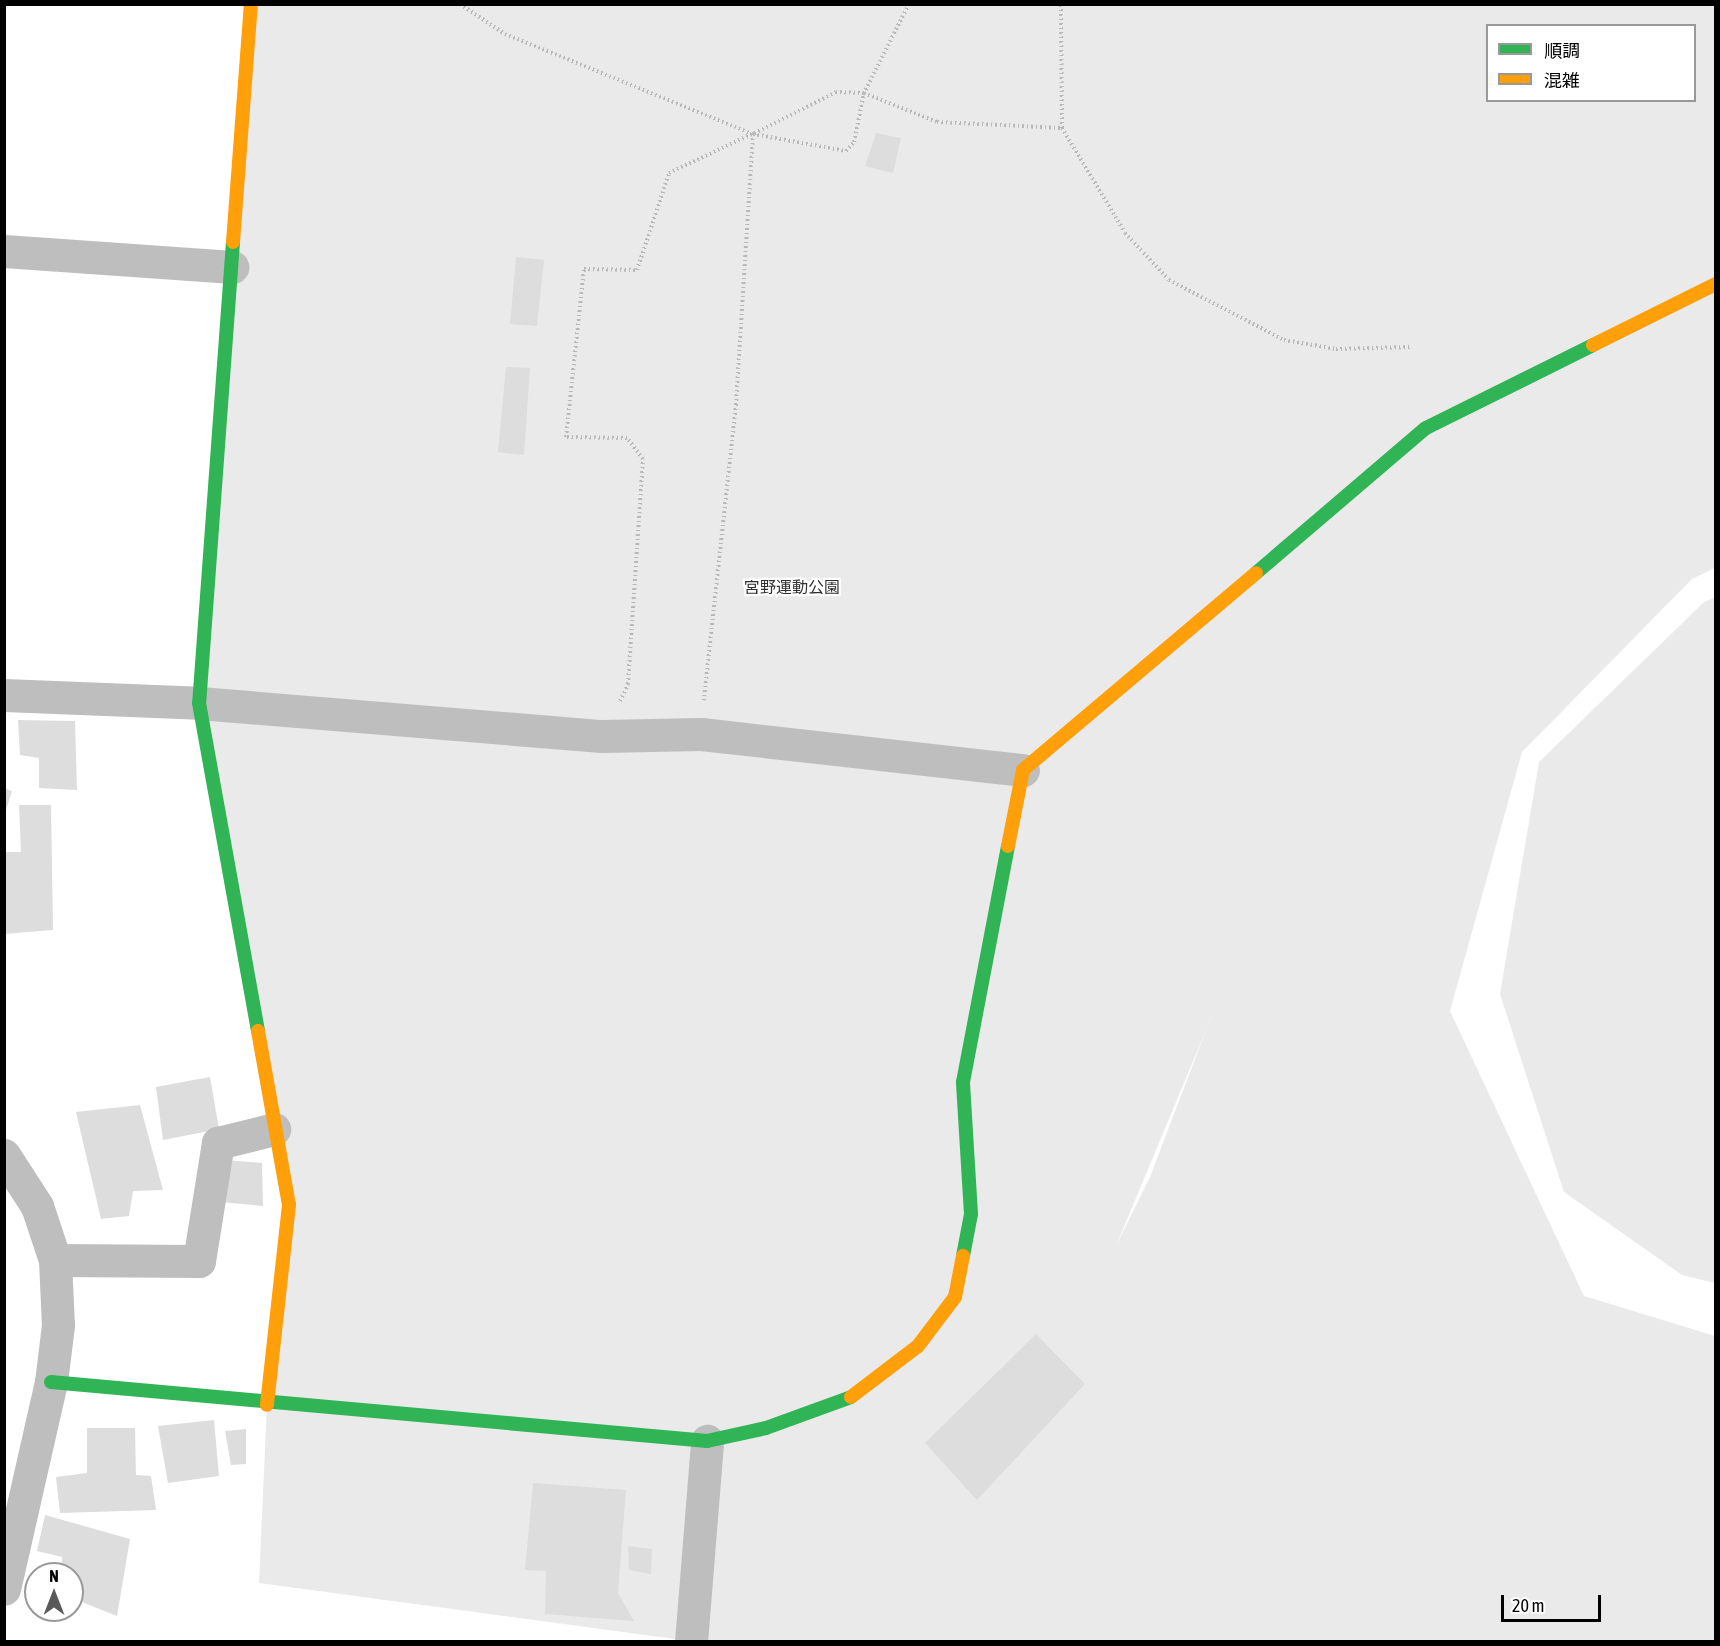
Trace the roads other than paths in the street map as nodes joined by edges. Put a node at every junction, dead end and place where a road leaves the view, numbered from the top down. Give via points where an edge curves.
1 (251, 4) edge
2 (4, 251) edge
3 (232, 267) junction
4 (1716, 284) edge
5 (4, 695) edge
6 (199, 703) junction
7 (1023, 770) junction
8 (274, 1129) junction
9 (4, 1155) edge
10 (55, 1260) junction
11 (51, 1382) junction
12 (267, 1405) junction
13 (706, 1441) junction
14 (4, 1590) edge
15 (691, 1641) edge

1 - 3 street
2 - 3 street
3 - 6 street
4 - 7 street via 1426,428
5 - 6 street
6 - 7 street via 602,736 701,734
6 - 8 street
7 - 13 street via 963,1082 971,1214 955,1297 918,1346 861,1393 766,1428
8 - 10 street via 218,1143 199,1261
8 - 12 street via 289,1205
9 - 10 street via 37,1206
10 - 11 street via 58,1325
11 - 12 street
11 - 14 street
12 - 13 street
13 - 15 street

